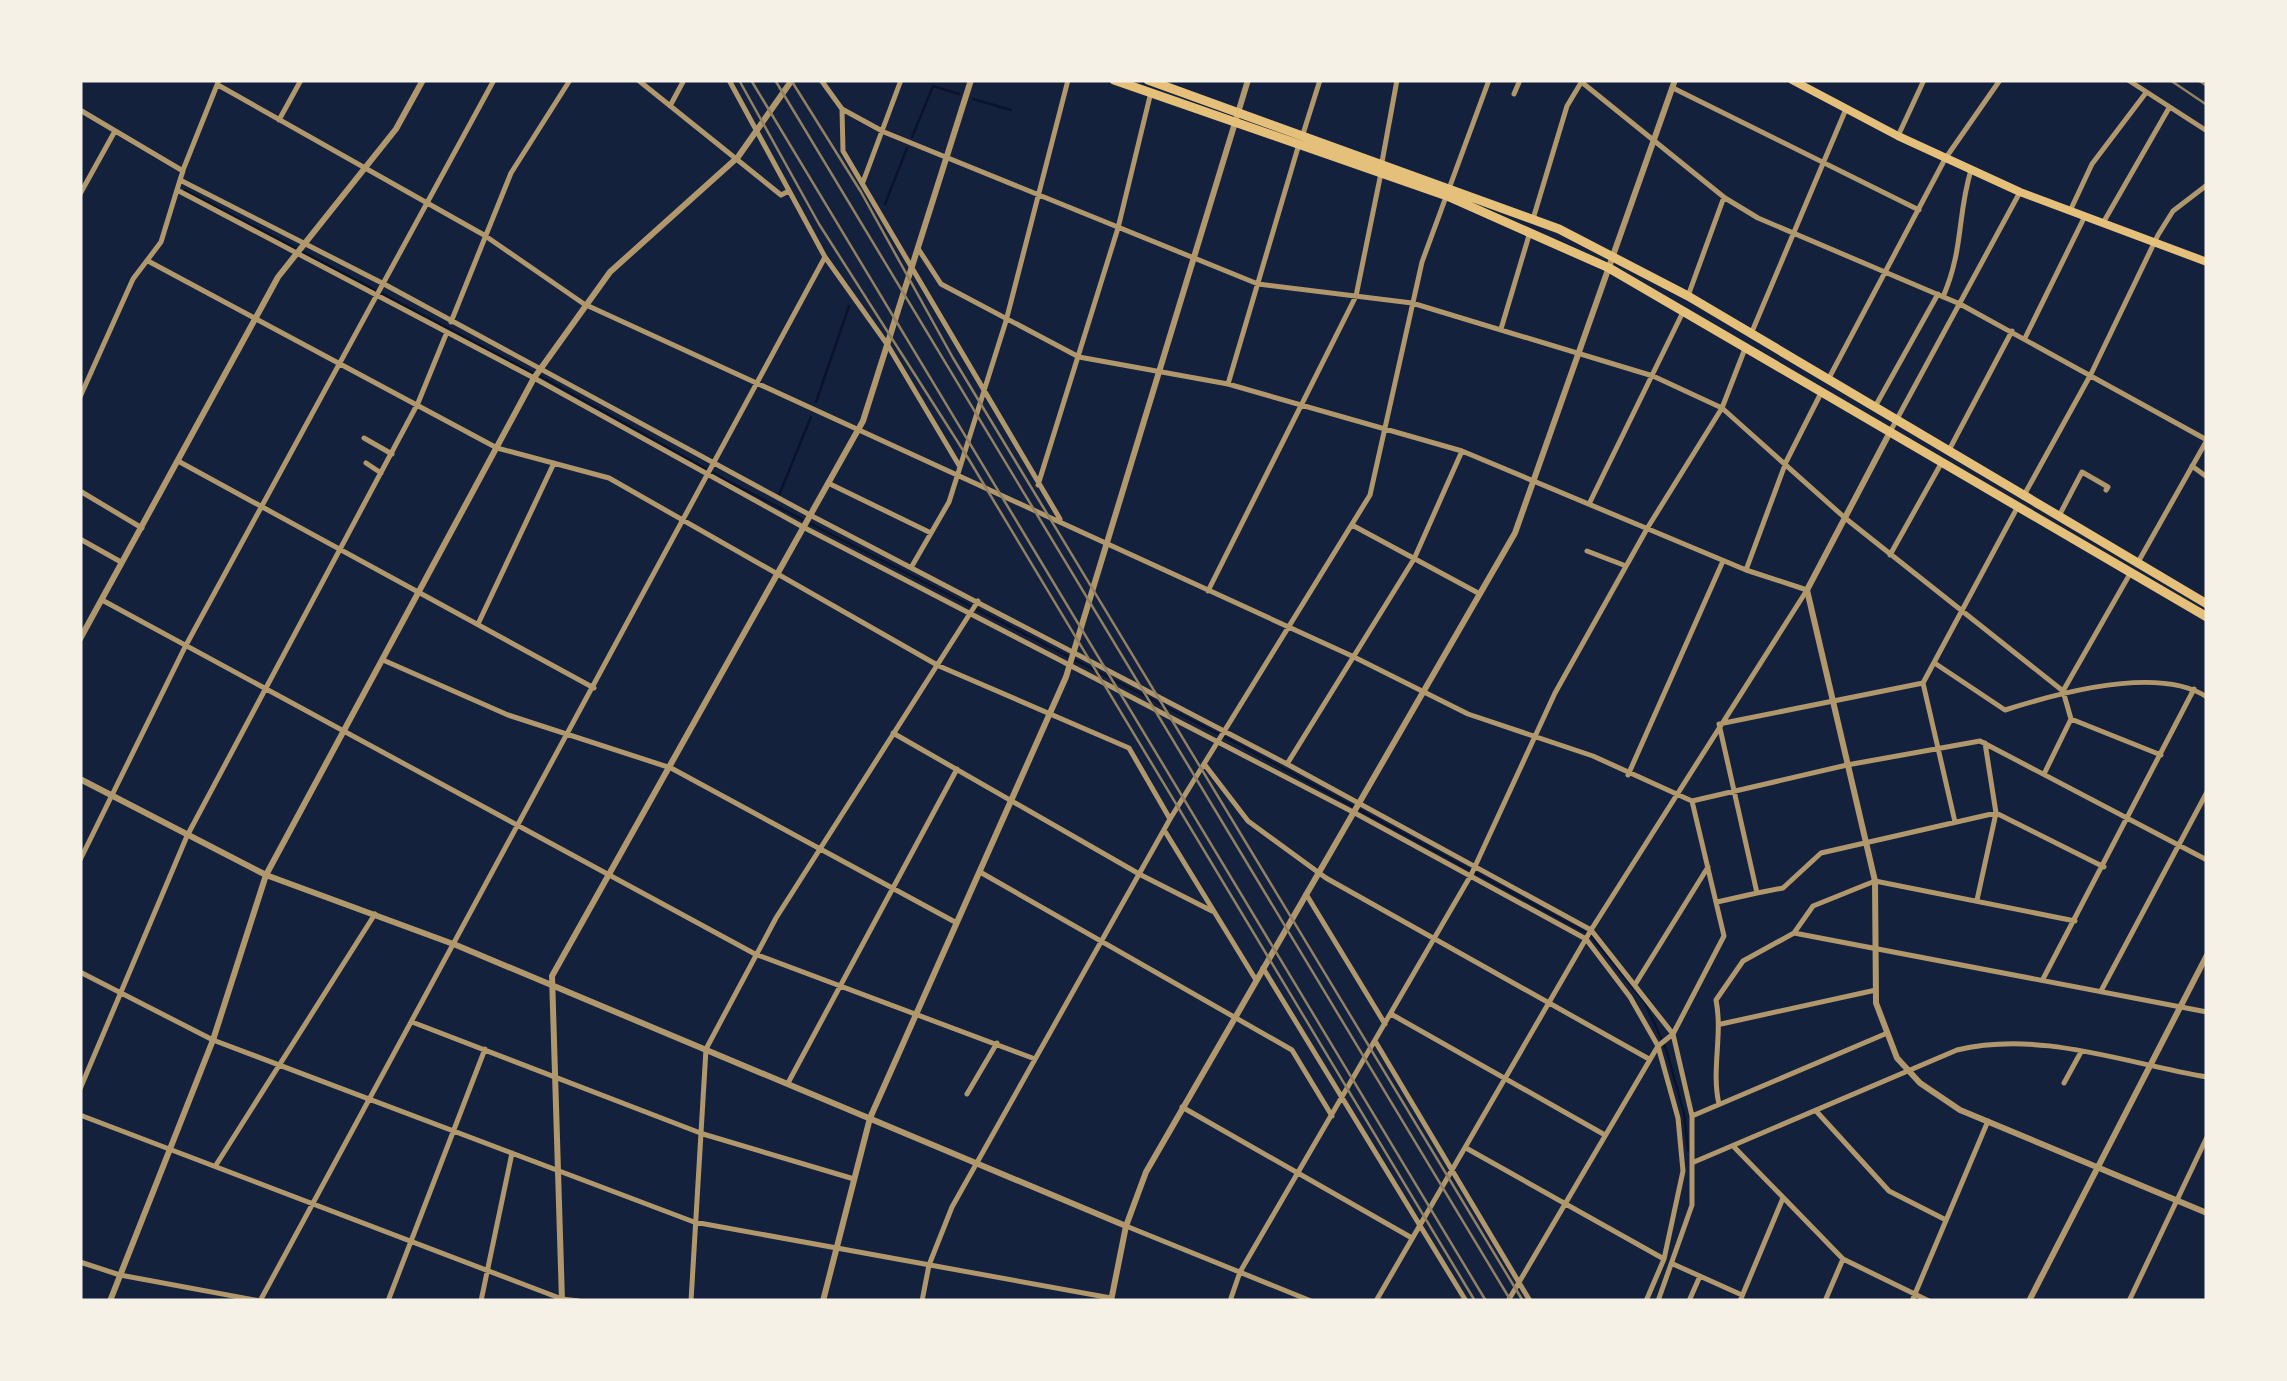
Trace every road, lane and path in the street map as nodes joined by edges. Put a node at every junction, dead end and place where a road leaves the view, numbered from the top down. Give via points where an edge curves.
1 (300, 80) edge
2 (424, 80) edge
3 (494, 80) edge
4 (570, 80) edge
5 (638, 80) edge
6 (684, 80) edge
7 (729, 80) edge
8 (792, 80) edge
9 (822, 80) edge
10 (901, 80) edge
11 (971, 80) edge
12 (1068, 80) edge
13 (1114, 80) edge
14 (1248, 80) edge
15 (1320, 80) edge
16 (1397, 80) edge
17 (1489, 80) edge
18 (1520, 80) edge
19 (1581, 80) edge
20 (1924, 80) edge
21 (2000, 80) edge
22 (2128, 80) edge
23 (1153, 81) edge
24 (218, 82) edge
25 (1799, 82) edge
26 (1674, 84) edge
27 (1151, 94) junction
28 (1514, 94) dead end
29 (2145, 94) junction
30 (670, 106) junction
31 (2169, 108) junction
32 (842, 109) junction
33 (1846, 109) junction
34 (80, 110) edge
35 (1237, 117) junction
36 (279, 120) junction
37 (115, 130) junction
38 (756, 131) junction
39 (2207, 131) edge
40 (884, 132) junction
41 (1898, 136) junction
42 (1301, 139) junction
43 (1654, 140) junction
44 (946, 157) junction
45 (738, 158) junction
46 (1945, 159) junction
47 (1382, 162) junction
48 (1823, 162) junction
49 (364, 168) junction
50 (183, 170) junction
51 (1971, 170) junction
52 (1381, 173) junction
53 (180, 180) junction
54 (862, 182) junction
55 (2207, 184) edge
56 (177, 190) junction
57 (789, 191) junction
58 (1448, 191) junction
59 (2020, 192) junction
60 (80, 194) edge
61 (1040, 197) junction
62 (1724, 197) junction
63 (428, 204) junction
64 (1919, 210) junction
65 (2070, 211) junction
66 (2084, 216) junction
67 (1533, 219) junction
68 (2103, 224) junction
69 (1118, 228) junction
70 (1530, 231) junction
71 (1792, 234) junction
72 (484, 235) junction
73 (2154, 242) junction
74 (300, 248) junction
75 (917, 248) junction
76 (1613, 256) junction
77 (826, 257) junction
78 (1194, 257) junction
79 (148, 261) junction
80 (2207, 262) edge
81 (1609, 268) junction
82 (912, 271) junction
83 (1886, 272) junction
84 (1258, 284) junction
85 (384, 286) junction
86 (378, 296) junction
87 (1356, 296) junction
88 (1688, 296) junction
89 (1941, 296) junction
90 (1412, 303) junction
91 (584, 304) junction
92 (1960, 304) junction
93 (1684, 310) junction
94 (255, 318) junction
95 (1006, 321) junction
96 (450, 322) junction
97 (1501, 329) junction
98 (2012, 331) junction
99 (447, 332) junction
100 (1751, 334) junction
101 (2025, 338) junction
102 (887, 344) junction
103 (1746, 346) junction
104 (1580, 352) junction
105 (1080, 357) junction
106 (343, 364) junction
107 (1160, 371) junction
108 (537, 374) junction
109 (2091, 374) junction
110 (1652, 376) junction
111 (760, 384) junction
112 (1228, 384) junction
113 (1825, 386) junction
114 (983, 393) junction
115 (80, 397) edge
116 (1301, 403) junction
117 (418, 404) junction
118 (1722, 408) junction
119 (1874, 408) junction
120 (1894, 426) junction
121 (1385, 428) junction
122 (858, 429) junction
123 (364, 438) dead end
124 (2207, 440) edge
125 (497, 448) junction
126 (1462, 451) junction
127 (392, 454) junction
128 (1945, 457) junction
129 (178, 461) junction
130 (1786, 462) junction
131 (554, 463) junction
132 (366, 464) dead end
133 (2192, 466) junction
134 (960, 467) junction
135 (713, 470) junction
136 (382, 472) junction
137 (2207, 477) edge
138 (956, 478) junction
139 (1534, 479) junction
140 (828, 483) junction
141 (1038, 485) junction
142 (2106, 490) dead end
143 (80, 491) edge
144 (2021, 501) junction
145 (1590, 502) junction
146 (261, 509) junction
147 (2058, 516) junction
148 (809, 517) junction
149 (1844, 518) junction
150 (684, 520) junction
151 (1061, 522) junction
152 (1352, 525) junction
153 (803, 527) junction
154 (1648, 527) junction
155 (142, 528) junction
156 (931, 533) junction
157 (80, 540) edge
158 (1107, 543) junction
159 (340, 551) junction
160 (1587, 551) dead end
161 (1890, 555) junction
162 (1414, 559) junction
163 (1724, 561) junction
164 (123, 563) junction
165 (912, 566) junction
166 (1626, 566) junction
167 (2134, 568) junction
168 (1746, 570) junction
169 (778, 572) junction
170 (1807, 590) junction
171 (1208, 591) junction
172 (417, 592) junction
173 (1480, 594) junction
174 (102, 600) junction
175 (978, 602) junction
176 (2207, 604) edge
177 (972, 611) junction
178 (1963, 612) junction
179 (2207, 618) edge
180 (478, 624) junction
181 (1287, 627) junction
182 (80, 639) edge
183 (185, 647) junction
184 (1072, 650) junction
185 (1352, 656) junction
186 (382, 659) junction
187 (1070, 663) junction
188 (1934, 663) junction
189 (940, 666) junction
190 (1924, 683) junction
191 (594, 688) junction
192 (2194, 689) junction
193 (266, 690) junction
194 (2063, 691) junction
195 (1422, 692) junction
196 (2207, 697) edge
197 (1832, 702) junction
198 (1052, 712) junction
199 (2071, 719) junction
200 (1719, 724) junction
201 (342, 730) junction
202 (894, 732) junction
203 (1225, 732) junction
204 (570, 734) junction
205 (1536, 736) junction
206 (1220, 740) junction
207 (1985, 743) junction
208 (1938, 748) junction
209 (2161, 755) junction
210 (1287, 764) junction
211 (1847, 765) junction
212 (1205, 766) junction
213 (670, 768) junction
214 (957, 768) junction
215 (2044, 774) junction
216 (1628, 775) junction
217 (80, 779) edge
218 (1734, 791) junction
219 (2207, 792) edge
220 (109, 794) junction
221 (1676, 794) junction
222 (1359, 801) junction
223 (1692, 802) junction
224 (1012, 803) junction
225 (1353, 812) junction
226 (1996, 813) junction
227 (2130, 818) junction
228 (1170, 819) junction
229 (1955, 822) junction
230 (517, 828) junction
231 (1166, 833) junction
232 (187, 836) junction
233 (1865, 842) junction
234 (2179, 846) junction
235 (818, 849) junction
236 (80, 860) edge
237 (2207, 860) edge
238 (1476, 864) junction
239 (1708, 867) junction
240 (2104, 867) junction
241 (980, 872) junction
242 (1318, 872) junction
243 (1471, 874) junction
244 (266, 875) junction
245 (609, 875) junction
246 (1142, 875) junction
247 (1875, 880) junction
248 (892, 887) junction
249 (1757, 892) junction
250 (1306, 894) junction
251 (1977, 900) junction
252 (1716, 902) junction
253 (1212, 910) junction
254 (375, 914) junction
255 (2075, 921) junction
256 (956, 922) junction
257 (1591, 930) junction
258 (1794, 933) junction
259 (1434, 939) junction
260 (1586, 939) junction
261 (1101, 942) junction
262 (456, 944) junction
263 (1876, 950) junction
264 (755, 954) junction
265 (2207, 955) edge
266 (1263, 968) junction
267 (80, 972) edge
268 (2043, 979) junction
269 (1256, 980) junction
270 (1636, 982) junction
271 (552, 984) junction
272 (840, 986) junction
273 (1876, 990) junction
274 (2102, 992) junction
275 (120, 993) junction
276 (1550, 1003) junction
277 (2179, 1007) junction
278 (2207, 1012) edge
279 (915, 1013) junction
280 (1391, 1014) junction
281 (1234, 1017) junction
282 (412, 1022) junction
283 (1385, 1024) junction
284 (1721, 1024) junction
285 (1673, 1034) junction
286 (1885, 1034) junction
287 (213, 1040) junction
288 (1375, 1041) junction
289 (997, 1043) junction
290 (1662, 1043) junction
291 (706, 1049) junction
292 (485, 1050) junction
293 (2080, 1052) junction
294 (1035, 1059) junction
295 (1650, 1060) junction
296 (279, 1064) junction
297 (2148, 1067) junction
298 (1909, 1072) junction
299 (2207, 1076) edge
300 (557, 1078) junction
301 (1506, 1081) junction
302 (2064, 1082) dead end
303 (788, 1084) junction
304 (80, 1089) edge
305 (967, 1094) dead end
306 (1342, 1096) junction
307 (371, 1099) junction
308 (1719, 1104) junction
309 (1182, 1107) junction
310 (1817, 1112) junction
311 (80, 1116) edge
312 (1332, 1116) junction
313 (1692, 1116) junction
314 (870, 1118) junction
315 (1988, 1121) junction
316 (456, 1129) junction
317 (702, 1134) junction
318 (1606, 1135) junction
319 (2207, 1137) edge
320 (170, 1147) junction
321 (1466, 1148) junction
322 (1735, 1148) junction
323 (512, 1154) junction
324 (1694, 1162) junction
325 (976, 1164) junction
326 (2097, 1164) junction
327 (216, 1165) junction
328 (1452, 1169) junction
329 (558, 1173) junction
330 (1299, 1174) junction
331 (854, 1179) junction
332 (1783, 1198) junction
333 (2177, 1201) junction
334 (314, 1202) junction
335 (1565, 1203) junction
336 (2207, 1213) edge
337 (1946, 1220) junction
338 (694, 1222) junction
339 (1420, 1224) junction
340 (1126, 1226) junction
341 (1412, 1238) junction
342 (412, 1239) junction
343 (836, 1249) junction
344 (1664, 1259) junction
345 (1843, 1260) junction
346 (80, 1262) edge
347 (1673, 1264) junction
348 (929, 1265) junction
349 (488, 1268) junction
350 (1240, 1272) junction
351 (120, 1275) junction
352 (1700, 1276) junction
353 (1519, 1283) junction
354 (1741, 1298) edge
355 (1914, 1298) edge
356 (562, 1300) edge
357 (1111, 1300) edge
358 (110, 1301) edge
359 (260, 1301) edge
360 (388, 1301) edge
361 (481, 1301) edge
362 (579, 1301) edge
363 (691, 1301) edge
364 (824, 1301) edge
365 (922, 1301) edge
366 (1230, 1301) edge
367 (1310, 1301) edge
368 (1376, 1301) edge
369 (1466, 1301) edge
370 (1508, 1301) edge
371 (1530, 1301) edge
372 (1646, 1301) edge
373 (1658, 1301) edge
374 (1689, 1301) edge
375 (1825, 1301) edge
376 (1929, 1301) edge
377 (2029, 1301) edge
378 (2130, 1301) edge

1 - 36 street
2 - 49 street
3 - 63 street
4 - 72 street via 512,173
5 - 30 street
6 - 30 street
7 - 38 street
8 - 38 street
9 - 32 street
10 - 40 street
11 - 44 street
12 - 61 street
13 - 27 highway
14 - 35 street
15 - 42 street
16 - 47 street
17 - 58 street
18 - 28 street
19 - 43 street
19 - 67 street
20 - 41 street
21 - 46 street
22 - 29 street
23 - 27 street
23 - 35 highway
24 - 36 street
24 - 50 street
25 - 33 main road
26 - 43 street
26 - 48 street
27 - 35 highway
27 - 69 street
29 - 31 street
29 - 65 street via 2092,164
30 - 45 street
31 - 39 street
31 - 68 street
32 - 40 street
32 - 54 street via 843,152
33 - 41 main road
33 - 48 street
34 - 37 street
35 - 42 highway
35 - 78 street
36 - 49 street
37 - 50 street
37 - 60 street
38 - 45 street
38 - 57 street
40 - 44 street
40 - 54 street
41 - 46 main road
42 - 47 highway
42 - 52 highway
42 - 84 street
43 - 62 street
43 - 76 street
44 - 61 street
44 - 75 street
45 - 57 street via 781,195
45 - 91 street via 610,272
46 - 51 main road
46 - 64 street
47 - 58 highway
48 - 64 street
48 - 71 street
49 - 63 street
49 - 74 street
50 - 53 street
51 - 59 main road
51 - 89 street via 1963,236
52 - 58 highway
52 - 87 street
53 - 56 street
53 - 74 street
54 - 82 street
55 - 73 street via 2173,212
56 - 74 street
56 - 79 street
57 - 77 street
58 - 67 highway
58 - 70 highway
58 - 90 street
59 - 65 main road
59 - 92 street
61 - 69 street
61 - 95 street
62 - 71 street
62 - 88 street
63 - 72 street
63 - 85 street
64 - 83 street
65 - 66 main road
66 - 68 main road
66 - 101 street
67 - 76 highway
68 - 73 main road
69 - 78 street
69 - 105 street
70 - 81 highway
70 - 97 street
71 - 83 street
71 - 100 street
72 - 91 street
72 - 96 street
73 - 80 main road
73 - 109 street
74 - 85 street
74 - 86 street
74 - 94 street
75 - 82 street
75 - 95 street via 941,284
76 - 81 street
76 - 88 highway
77 - 102 street
77 - 111 street
78 - 84 street
78 - 107 street
79 - 94 street
79 - 115 street via 133,278
81 - 93 highway
81 - 104 street
82 - 102 street
82 - 114 street
83 - 89 street
83 - 113 street
84 - 87 street
84 - 112 street
85 - 86 street
85 - 96 street
86 - 99 street
86 - 106 street
87 - 90 street
87 - 116 street
88 - 100 highway
89 - 92 street
89 - 119 street
90 - 97 street
90 - 121 street
91 - 108 street
91 - 111 street
92 - 98 street
92 - 120 street
93 - 103 highway
93 - 110 street
94 - 106 street
94 - 129 street
95 - 105 street
95 - 114 street
96 - 99 street
96 - 108 street
97 - 104 street
98 - 101 street
98 - 128 street
99 - 108 street
99 - 117 street
100 - 113 highway
101 - 109 street
102 - 122 street
102 - 134 street
103 - 113 highway
103 - 118 street
104 - 110 street
104 - 139 street
105 - 107 street
105 - 141 street
106 - 117 street
106 - 146 street
107 - 112 street
107 - 158 street
108 - 125 street
108 - 135 street
108 - 135 street
109 - 124 street
109 - 144 street
110 - 118 street
110 - 145 street
111 - 122 street
111 - 135 street
112 - 116 street
113 - 119 highway
113 - 120 highway
113 - 130 street
114 - 134 street
114 - 141 street
116 - 121 street
116 - 171 street
117 - 125 street
117 - 127 street
118 - 130 street
118 - 154 street
119 - 120 highway
120 - 128 highway
120 - 149 street
121 - 126 street
121 - 152 street via 1370,495
122 - 138 street
122 - 140 street
123 - 127 street
124 - 133 street
125 - 131 street
125 - 172 street
126 - 139 street
126 - 162 street
127 - 136 street
128 - 144 highway
128 - 161 street
129 - 146 street
129 - 155 street
130 - 149 street
130 - 168 street
131 - 150 street via 609,478
131 - 180 street
132 - 136 street
133 - 137 street
133 - 167 street
134 - 138 street
135 - 148 street
135 - 150 street
135 - 153 street
136 - 159 street
138 - 151 street
138 - 156 street
139 - 145 street
139 - 173 street via 1515,533
140 - 148 street
140 - 156 street
141 - 151 street
142 - 147 street via 2082,472
143 - 155 street
144 - 147 highway
144 - 167 highway
144 - 178 street
145 - 154 street
146 - 159 street
146 - 183 street
147 - 167 highway
148 - 153 street
148 - 165 street
149 - 161 street
149 - 170 street
150 - 169 street
150 - 191 street
151 - 158 street
152 - 162 street
152 - 181 street
153 - 169 street
153 - 177 street
154 - 163 street
154 - 166 street
155 - 164 street
156 - 165 street
157 - 164 street
158 - 171 street
158 - 184 street
159 - 172 street
159 - 193 street
160 - 166 street
161 - 178 street
162 - 173 street
162 - 185 street
163 - 168 street
163 - 216 street
164 - 174 street
165 - 175 street
166 - 205 street
167 - 176 highway
167 - 179 highway
167 - 194 street
168 - 170 street
169 - 189 street
169 - 213 street
170 - 197 street
170 - 200 street
171 - 181 street
172 - 180 street
172 - 186 street
173 - 195 street
174 - 182 street
174 - 183 street
175 - 177 street
175 - 184 street
177 - 187 street
177 - 189 street
178 - 188 street
178 - 194 street
180 - 191 street
181 - 185 street
181 - 203 street
183 - 193 street
183 - 220 street
184 - 187 street
184 - 203 street
185 - 195 street
185 - 210 street
186 - 201 street
186 - 204 street via 508,716
187 - 198 street
187 - 206 street
188 - 190 street
188 - 194 street via 2005,710
189 - 198 street
189 - 202 street
190 - 197 street
190 - 208 street
191 - 204 street
192 - 194 street via 2172,682
192 - 196 street
192 - 209 street
193 - 201 street
193 - 232 street
194 - 199 street
195 - 205 street
195 - 222 street
197 - 200 street
197 - 211 street
198 - 224 street
198 - 228 street via 1129,748
199 - 209 street
199 - 215 street
200 - 218 street
200 - 221 street
201 - 230 street
201 - 244 street
202 - 214 street
202 - 235 street
203 - 206 street
203 - 210 street
204 - 213 street
204 - 230 street
205 - 216 street
205 - 238 street
206 - 212 street
206 - 225 street
207 - 208 street
207 - 215 street
207 - 226 street
208 - 211 street
208 - 229 street
209 - 227 street
210 - 222 street
211 - 218 street
211 - 233 street
212 - 228 street
212 - 242 street via 1248,821
213 - 235 street
213 - 245 street
214 - 224 street
214 - 248 street
215 - 227 street
216 - 221 street
217 - 220 street
218 - 223 street
218 - 249 street
219 - 234 street
220 - 232 street
220 - 236 street
221 - 223 street
221 - 257 street
222 - 225 street
222 - 238 street
223 - 239 street
224 - 241 street
224 - 246 street
225 - 242 street
225 - 243 street
226 - 229 street
226 - 240 street
226 - 251 street
227 - 234 street
227 - 240 street
228 - 231 street
229 - 233 street
230 - 245 street
230 - 262 street
231 - 246 street
231 - 253 street
232 - 244 street
232 - 275 street
233 - 247 street
233 - 249 street via 1821,854 1783,888
234 - 237 street
234 - 274 street
235 - 248 street
235 - 264 street
238 - 243 street
238 - 257 street
239 - 252 street
239 - 270 street
240 - 255 street
241 - 256 street
241 - 261 street
242 - 250 street
242 - 259 street
243 - 259 street
243 - 260 street
244 - 254 street
244 - 287 street
245 - 264 street
245 - 271 street
246 - 253 street
246 - 261 street
247 - 251 street
247 - 258 street via 1813,906
247 - 263 street
248 - 256 street
248 - 272 street
249 - 252 street
250 - 266 street
250 - 283 street
251 - 255 street
252 - 285 street via 1724,936
253 - 269 street
254 - 262 street
254 - 296 street
255 - 268 street
256 - 279 street
257 - 260 street
257 - 270 street
258 - 263 street
258 - 284 street via 1743,961 1716,1000
259 - 276 street
259 - 280 street
260 - 276 street
260 - 290 street
261 - 281 street
261 - 294 street
262 - 271 street
262 - 282 street
263 - 268 street
263 - 273 street
264 - 272 street
264 - 291 street
265 - 277 street
266 - 269 street
266 - 306 street
267 - 275 street
268 - 274 street
269 - 281 street
270 - 285 street
271 - 291 street
271 - 300 street
272 - 279 street
272 - 303 street
273 - 284 street
273 - 286 street
274 - 277 street
275 - 287 street
275 - 304 street
276 - 295 street
276 - 301 street
277 - 278 street
277 - 297 street
279 - 289 street
279 - 314 street
280 - 283 street
280 - 301 street
281 - 309 street
281 - 312 street via 1292,1050
282 - 292 street
282 - 307 street
283 - 288 street
284 - 308 street
285 - 290 street
285 - 313 street
286 - 298 street
286 - 308 street
287 - 296 street
287 - 320 street
288 - 306 street
288 - 328 street
289 - 294 street
289 - 305 street
290 - 295 street
290 - 344 street via 1683,1171
291 - 303 street
291 - 317 street
292 - 300 street
292 - 316 street
293 - 297 street
293 - 298 street via 1984,1043
293 - 302 street
294 - 325 street
295 - 318 street
296 - 307 street
296 - 327 street
297 - 299 street
297 - 326 street
298 - 310 street
298 - 315 street via 1937,1097
300 - 317 street
300 - 329 street
301 - 318 street
301 - 321 street
303 - 314 street
306 - 312 street
306 - 339 street
307 - 316 street
307 - 334 street
308 - 313 street
309 - 330 street
309 - 340 street
310 - 322 street
310 - 337 street via 1889,1192
311 - 320 street
312 - 330 street
313 - 324 street
314 - 325 street
314 - 331 street
315 - 326 street
315 - 337 street
316 - 323 street
316 - 342 street
317 - 331 street
317 - 338 street
318 - 335 street
319 - 333 street
320 - 327 street
320 - 351 street
321 - 328 street
321 - 335 street
322 - 324 street
322 - 332 street
323 - 329 street
323 - 349 street
324 - 347 street via 1692,1204
325 - 340 street
325 - 348 street
326 - 333 street
326 - 377 street
327 - 334 street
328 - 339 street
328 - 353 street
329 - 338 street
329 - 356 street
330 - 341 street
330 - 350 street
331 - 343 street
332 - 345 street
332 - 354 street
333 - 336 street
333 - 378 street
334 - 342 street
334 - 359 street
335 - 344 street
335 - 353 street
337 - 355 street
338 - 343 street
338 - 363 street
339 - 341 street
339 - 369 street
340 - 350 street
340 - 357 street
341 - 368 street
342 - 349 street
342 - 360 street
343 - 348 street
343 - 364 street
344 - 372 street
345 - 355 street
345 - 375 street
346 - 351 street
347 - 352 street
347 - 373 street
348 - 357 street
348 - 365 street
349 - 356 street
349 - 361 street
350 - 366 street
350 - 367 street
351 - 358 street
351 - 359 street
352 - 354 street
352 - 374 street
353 - 370 street
353 - 371 street
355 - 376 street
356 - 362 street

